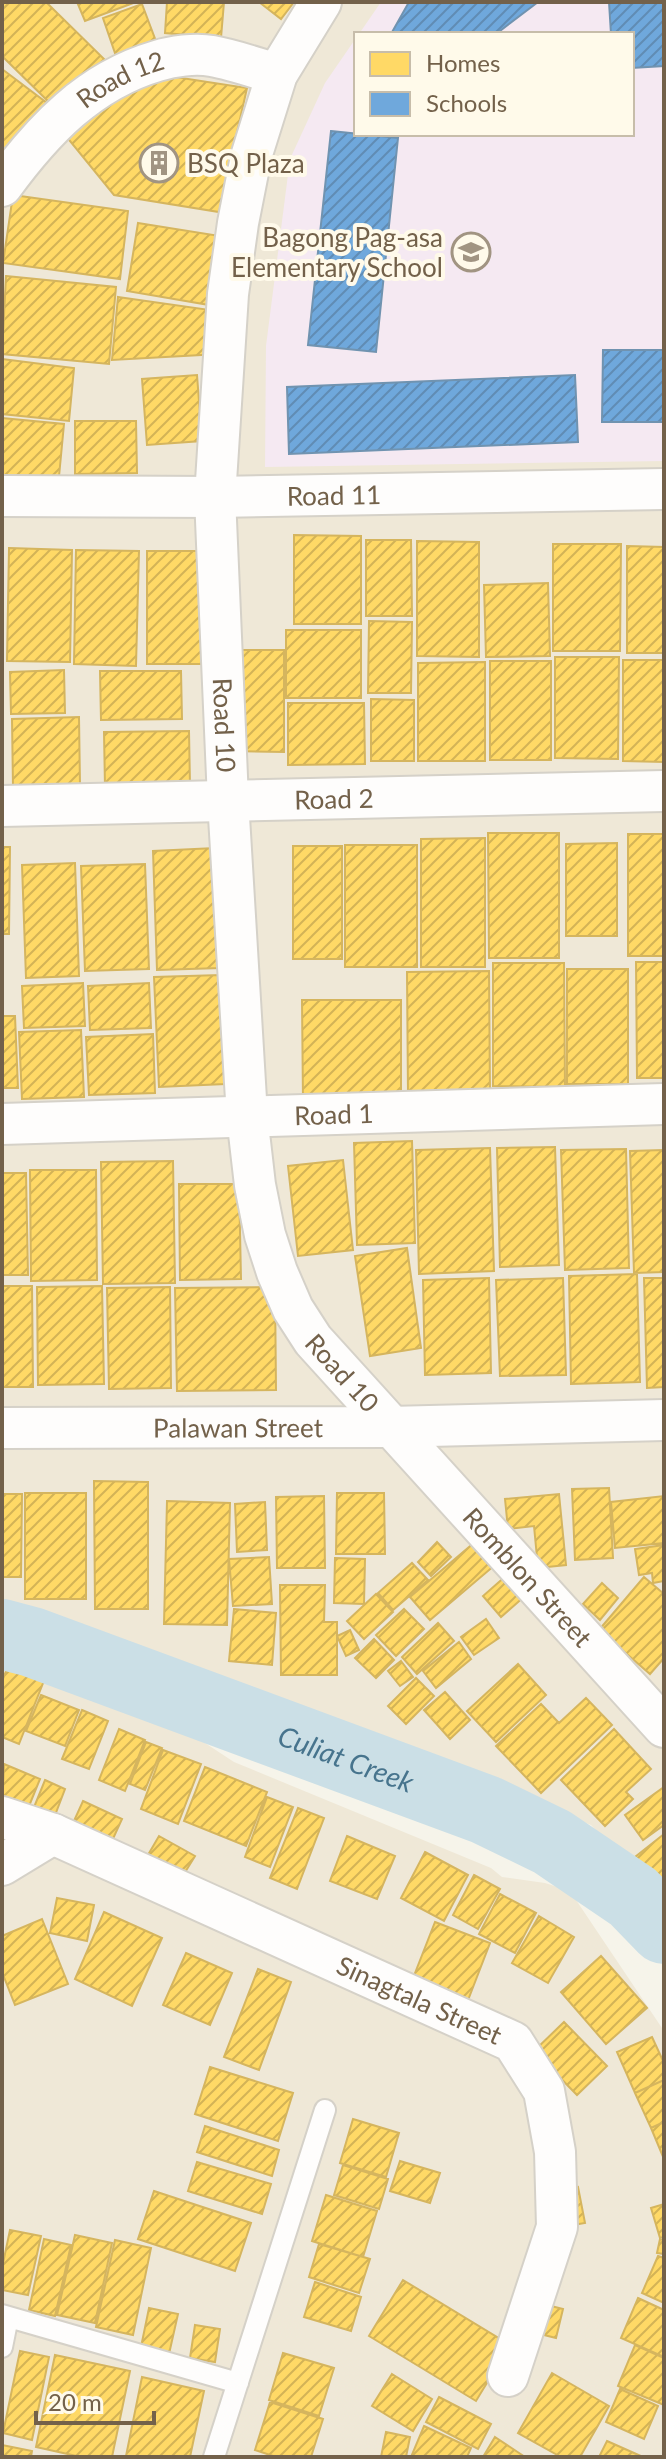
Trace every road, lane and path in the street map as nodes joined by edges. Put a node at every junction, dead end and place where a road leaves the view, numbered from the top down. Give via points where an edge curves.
1 (321, 2) edge
2 (277, 74) junction
3 (2, 186) edge
4 (664, 489) edge
5 (2, 496) edge
6 (215, 497) junction
7 (664, 791) edge
8 (228, 800) junction
9 (2, 806) edge
10 (664, 1104) edge
11 (247, 1116) junction
12 (2, 1124) edge
13 (664, 1420) edge
14 (389, 1427) junction
15 (2, 1428) edge
16 (664, 1727) edge
17 (2, 1817) edge
18 (53, 1834) junction
19 (2, 1865) edge
20 (325, 2110) dead end
21 (5, 2316) edge
22 (2, 2347) edge
23 (508, 2376) dead end
24 (238, 2383) junction
25 (214, 2457) edge

1 - 2 street, Road 10
2 - 3 street, Road 12 via 209,55 170,57 137,67 75,104 46,130
2 - 6 street, Road 10 via 251,157 238,223 228,294
4 - 6 street, Road 11
5 - 6 street, Road 11
6 - 8 street, Road 10
7 - 8 street, Road 2
8 - 9 street, Road 2
8 - 11 street, Road 10
10 - 11 street, Road 1
11 - 12 street, Road 1
11 - 14 street, Road 10 via 265,1235 288,1297 313,1340
13 - 14 street, Palawan Street
14 - 15 street, Palawan Street
14 - 16 street, Romblon Street
17 - 18 street, Sinagtala Street
18 - 19 street
18 - 23 street, Sinagtala Street via 513,2042 544,2091 555,2152 557,2227
20 - 24 lane
21 - 22 lane
21 - 24 lane
24 - 25 lane

